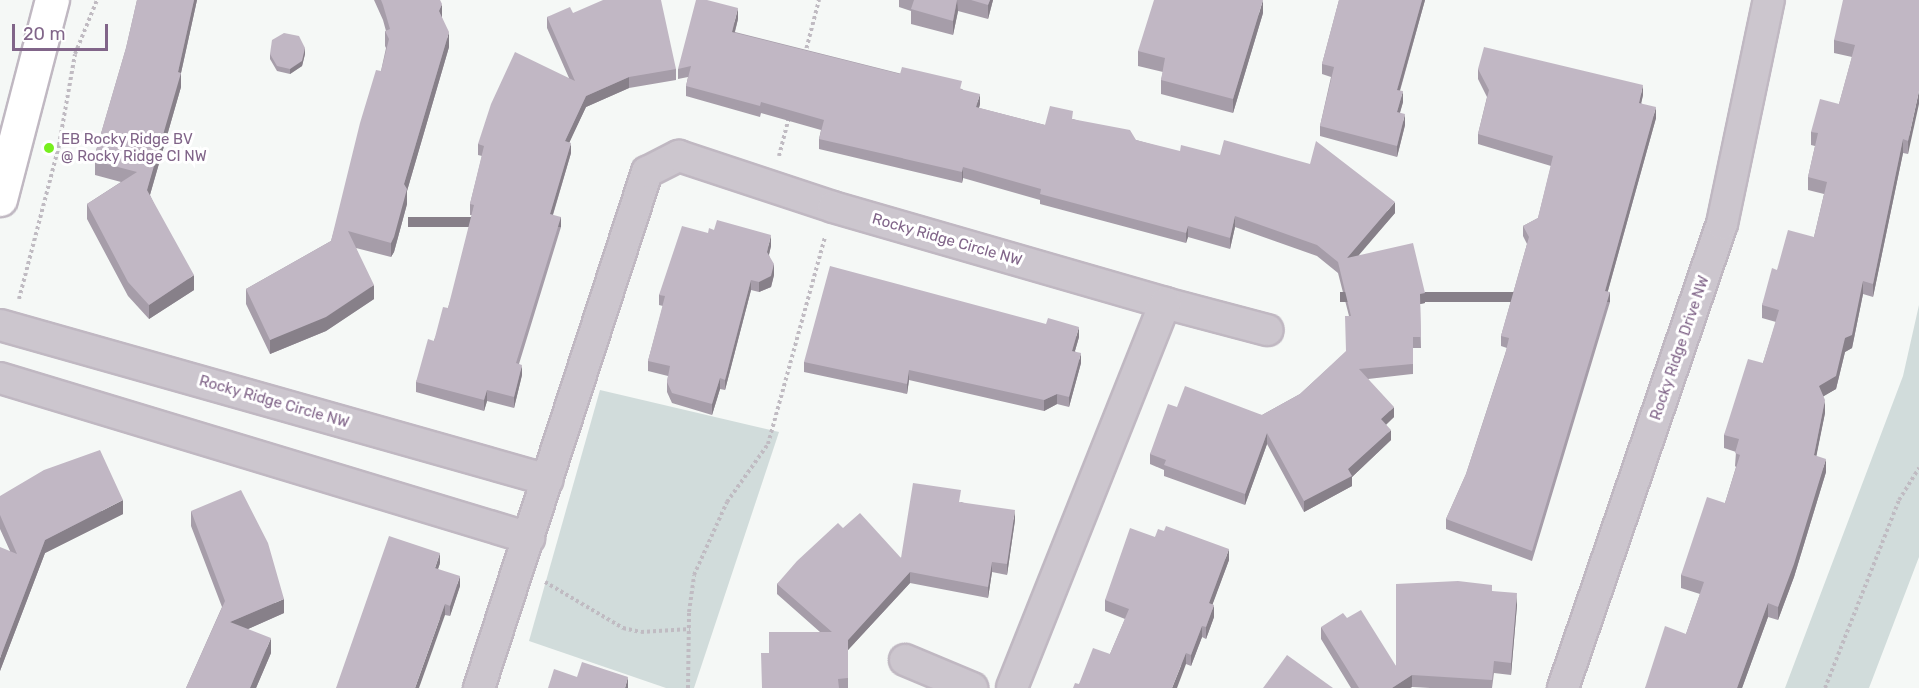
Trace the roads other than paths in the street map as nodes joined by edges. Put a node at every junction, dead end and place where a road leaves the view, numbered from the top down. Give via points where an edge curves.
1 (52, 0) edge
2 (1769, 0) edge
3 (0, 199) edge
4 (1165, 303) junction
5 (6, 326) edge
6 (1266, 330) dead end
7 (0, 378) edge
8 (548, 480) junction
9 (529, 538) junction
10 (905, 660) dead end
11 (479, 688) edge
12 (972, 688) edge
13 (1012, 688) edge
14 (1563, 688) edge

1 - 3 street
2 - 14 street, Rocky Ridge Drive NW via 1722,224
4 - 6 street, Rocky Ridge Circle NW
4 - 8 street, Rocky Ridge Circle NW via 833,207 679,156 647,172
4 - 13 street
5 - 8 street, Rocky Ridge Circle NW
7 - 9 street
8 - 9 street, Rocky Ridge Circle NW
9 - 11 street, Rocky Ridge Circle NW
10 - 12 street

